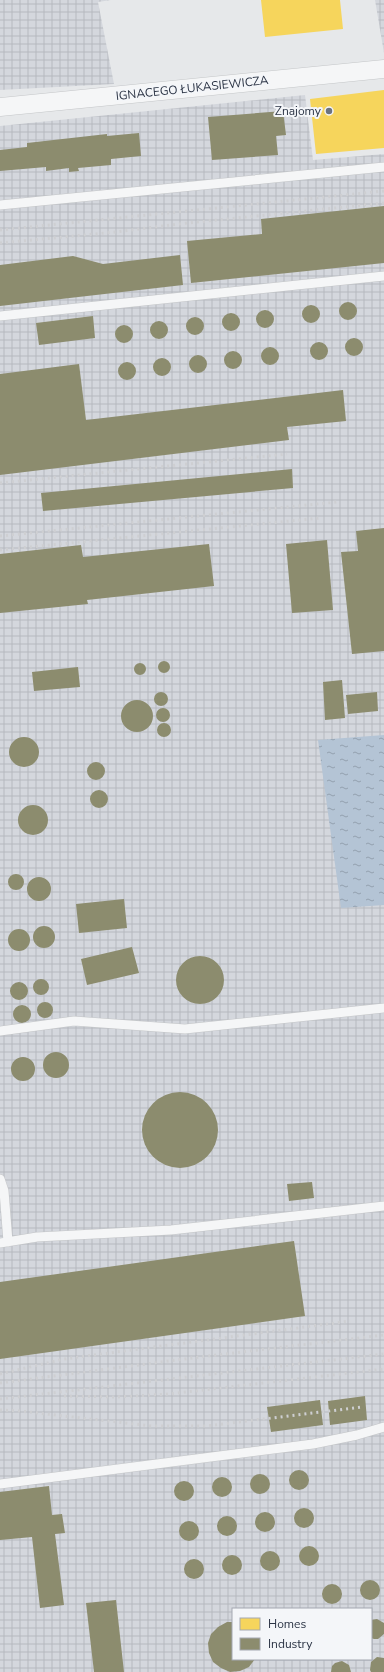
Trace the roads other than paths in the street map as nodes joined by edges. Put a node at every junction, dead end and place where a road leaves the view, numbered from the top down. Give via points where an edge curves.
1 (384, 69) edge
2 (0, 107) edge
3 (384, 167) edge
4 (0, 205) edge
5 (384, 276) edge
6 (0, 316) edge
7 (384, 1008) edge
8 (0, 1031) edge
9 (0, 1179) edge
10 (384, 1206) edge
11 (4, 1242) edge
12 (384, 1427) edge
13 (0, 1484) edge

1 - 2 street, IGNACEGO ŁUKASIEWICZA
3 - 4 lane
5 - 6 lane
7 - 8 lane via 186,1030 74,1021
9 - 11 lane via 4,1191
10 - 11 lane via 171,1230 37,1237
12 - 13 lane via 313,1444

